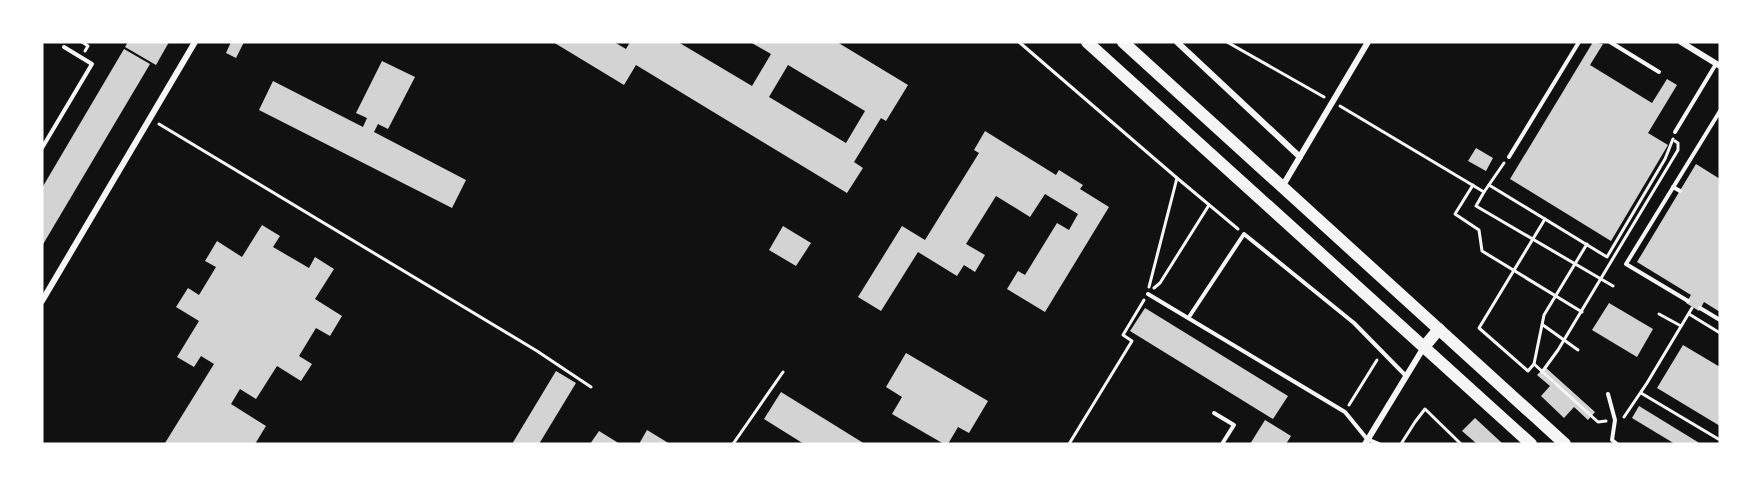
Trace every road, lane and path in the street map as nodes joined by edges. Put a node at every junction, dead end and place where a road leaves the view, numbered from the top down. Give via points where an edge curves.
1 (195, 42) edge
2 (1018, 42) edge
3 (1087, 42) edge
4 (1124, 42) edge
5 (1177, 42) edge
6 (1227, 42) edge
7 (1368, 42) edge
8 (1579, 42) edge
9 (1610, 42) edge
10 (1681, 42) edge
11 (64, 47) dead end
12 (1718, 65) edge
13 (1659, 72) dead end
14 (1333, 102) junction
15 (1720, 111) edge
16 (150, 118) junction
17 (1676, 132) dead end
18 (1673, 140) dead end
19 (42, 148) edge
20 (1670, 151) dead end
21 (1300, 157) junction
22 (1509, 157) joint
23 (1178, 178) junction
24 (1473, 185) junction
25 (1489, 185) junction
26 (1282, 187) junction
27 (1673, 187) junction
28 (1680, 191) dead end
29 (1484, 192) junction
30 (1209, 205) junction
31 (1545, 219) junction
32 (1244, 234) junction
33 (1533, 239) junction
34 (1587, 244) junction
35 (1575, 264) junction
36 (1514, 271) junction
37 (1602, 279) junction
38 (42, 286) edge
39 (1613, 286) dead end
40 (49, 290) junction
41 (1148, 294) junction
42 (1556, 296) junction
43 (42, 301) edge
44 (1688, 301) dead end
45 (1693, 307) dead end
46 (1701, 308) dead end
47 (1581, 312) junction
48 (1659, 314) dead end
49 (1689, 314) junction
50 (1189, 317) junction
51 (1720, 320) edge
52 (1542, 325) junction
53 (1681, 326) junction
54 (1439, 329) junction
55 (1720, 333) edge
56 (1564, 340) junction
57 (1424, 347) junction
58 (1578, 350) dead end
59 (1378, 359) dead end
60 (1534, 364) junction
61 (783, 372) dead end
62 (1542, 372) junction
63 (1406, 376) junction
64 (591, 387) dead end
65 (1641, 393) junction
66 (1608, 394) dead end
67 (1345, 412) junction
68 (1214, 413) dead end
69 (1615, 420) junction
70 (1612, 440) junction
71 (1720, 440) edge
72 (1366, 442) edge
73 (733, 444) edge
74 (1069, 444) edge
75 (1222, 444) edge
76 (1379, 444) edge
77 (1401, 444) edge
78 (1461, 444) edge
79 (1531, 444) edge
80 (1565, 444) edge
81 (1608, 444) edge
82 (1617, 444) edge

1 - 16 street
2 - 23 path
3 - 57 main road
4 - 26 main road
5 - 21 street
6 - 14 path
7 - 14 street
8 - 22 lane
9 - 13 lane
10 - 12 street
11 - 19 lane via 92,64
12 - 17 lane
14 - 21 street
14 - 24 path
15 - 27 lane
16 - 40 street
16 - 64 path
18 - 37 path via 1678,143 1678,150
20 - 34 path via 1607,257
21 - 26 street
22 - 25 path
23 - 30 path
23 - 41 path
24 - 29 path
24 - 36 path via 1455,214 1479,230 1482,251
25 - 29 path
25 - 31 path
26 - 54 main road
27 - 28 lane
27 - 44 lane via 1626,264
29 - 33 path via 1476,206
30 - 32 path
30 - 41 path via 1160,283
31 - 33 path
31 - 34 path
32 - 50 lane
32 - 63 lane via 1354,323
33 - 35 path
33 - 36 path
34 - 35 path
35 - 37 path
35 - 42 path
36 - 42 path
36 - 60 path via 1479,328 1528,371
37 - 39 path
37 - 47 path
38 - 40 lane
40 - 43 street
41 - 50 lane
41 - 74 path via 1123,335 1132,340
42 - 47 path
42 - 52 path
45 - 49 path
46 - 51 lane
47 - 56 path
48 - 53 path
49 - 53 path
49 - 55 path
50 - 67 lane
52 - 56 path
52 - 60 path
53 - 65 path
54 - 57 main road
54 - 80 main road
56 - 58 path
56 - 62 path
57 - 63 street
57 - 79 main road
59 - 67 path
60 - 62 path
61 - 73 path
62 - 69 path via 1598,422
63 - 72 street
65 - 69 path via 1623,417
65 - 71 path
66 - 69 lane
67 - 72 lane
68 - 75 lane via 1234,425
69 - 70 lane
70 - 81 lane
70 - 82 lane
72 - 76 lane
77 - 78 path via 1425,409

